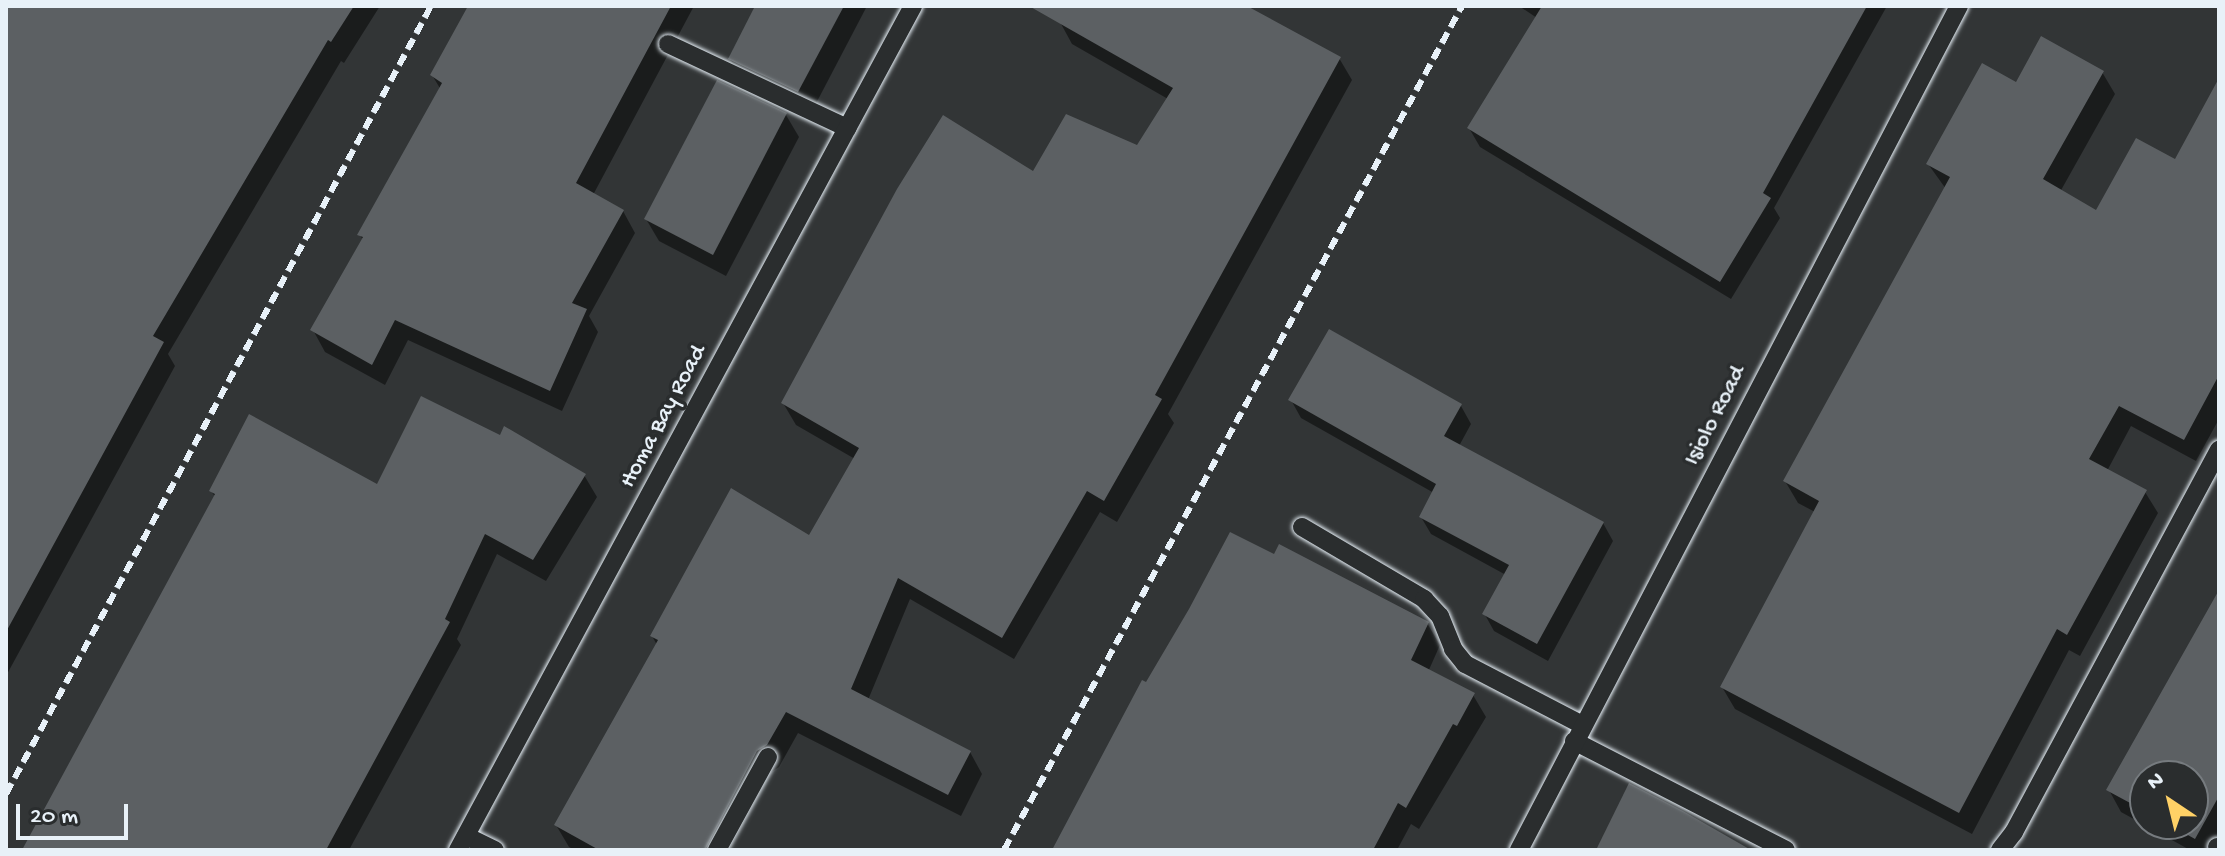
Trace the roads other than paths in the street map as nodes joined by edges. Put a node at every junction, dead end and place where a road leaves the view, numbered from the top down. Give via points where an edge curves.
1 (913, 6) edge
2 (1959, 6) edge
3 (668, 44) dead end
4 (847, 128) junction
5 (2219, 449) edge
6 (1302, 527) dead end
7 (1578, 733) junction
8 (768, 757) dead end
9 (462, 843) edge
10 (495, 850) edge
11 (717, 850) edge
12 (1519, 850) edge
13 (1786, 850) edge
14 (2000, 850) edge

1 - 4 lane, Homa Bay Road
2 - 7 lane, Isiolo Road
3 - 4 lane
4 - 9 lane, Homa Bay Road
5 - 14 lane
6 - 7 lane via 1424,599 1440,616 1465,664
7 - 12 lane, Isiolo Road
7 - 13 lane
8 - 11 lane
9 - 10 lane

